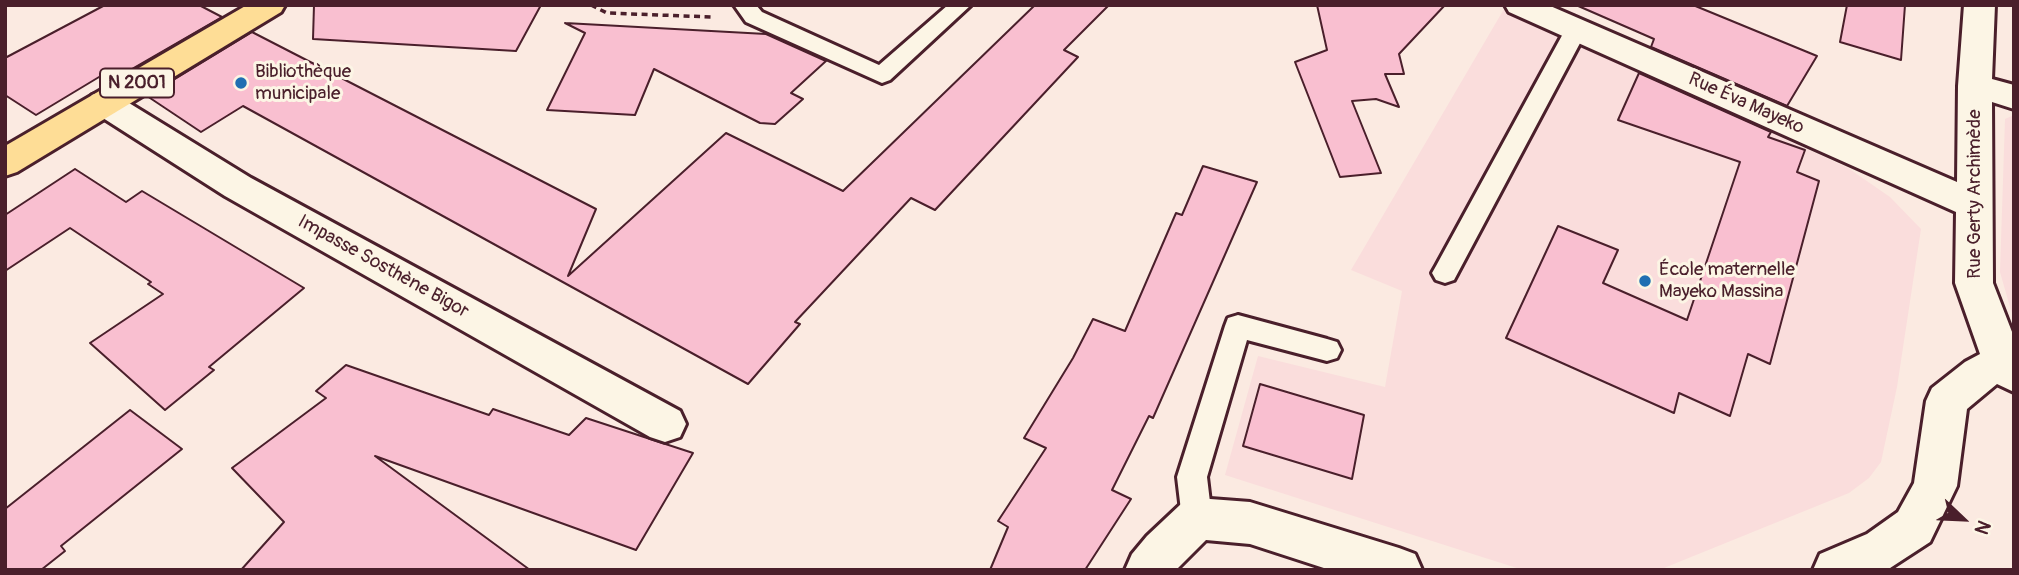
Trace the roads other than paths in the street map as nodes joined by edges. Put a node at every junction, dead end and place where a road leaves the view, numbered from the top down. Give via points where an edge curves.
1 (270, 5) edge
2 (961, 5) edge
3 (1520, 5) edge
4 (1980, 5) edge
5 (749, 11) edge
6 (1576, 30) junction
7 (1975, 86) junction
8 (2014, 97) edge
9 (104, 103) junction
10 (5, 163) edge
11 (1973, 204) junction
12 (1446, 273) dead end
13 (1328, 350) dead end
14 (2009, 368) edge
15 (665, 424) dead end
16 (1197, 519) junction
17 (1149, 570) edge
18 (1399, 570) edge
19 (1836, 570) edge

1 - 9 main road, N 2001
2 - 5 lane via 882,75
3 - 6 street, Rue Éva Mayeko
4 - 7 street, Rue Gerty Archimède
6 - 11 street, Rue Éva Mayeko
6 - 12 lane
7 - 8 street
7 - 11 street, Rue Gerty Archimède
9 - 10 main road, N 2001
9 - 15 street, Impasse Sosthène Bigor via 238,187
11 - 14 street, Rue Gerty Archimède via 1974,283
13 - 16 lane via 1238,326 1192,477
14 - 19 street via 1979,374 1947,401 1935,486 1914,527 1883,549
16 - 17 street
16 - 18 street via 1251,523

